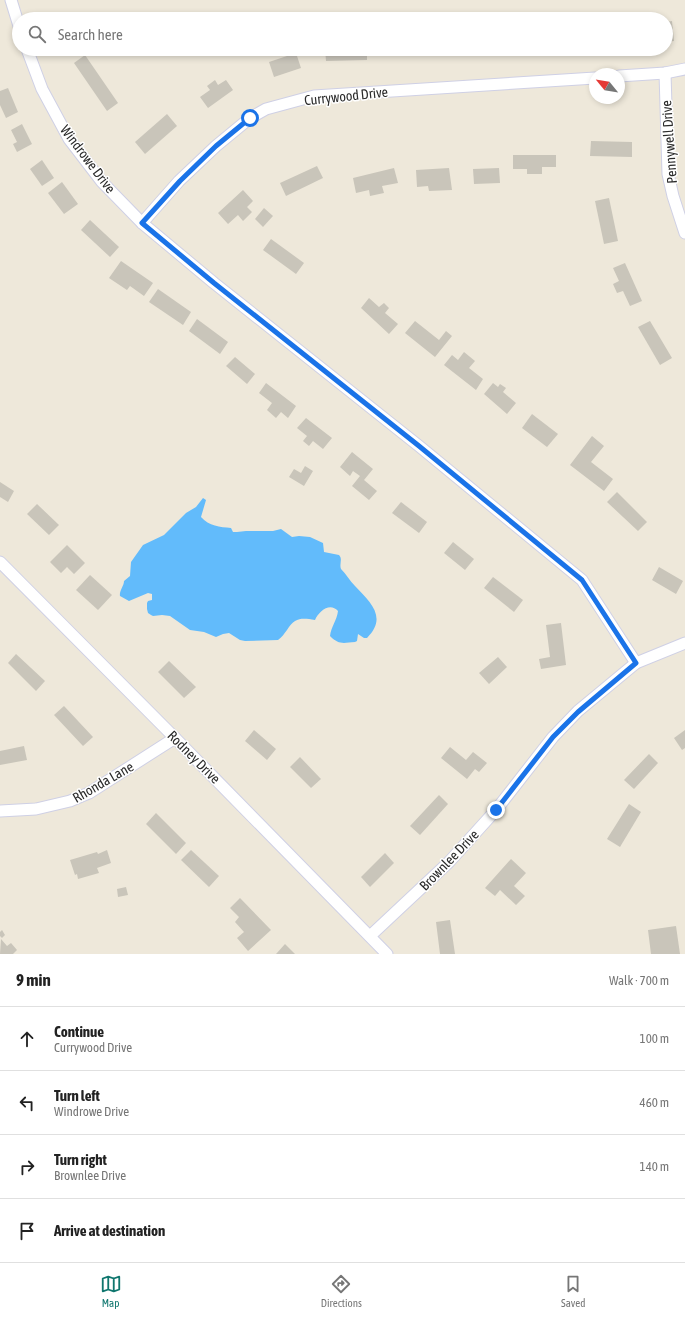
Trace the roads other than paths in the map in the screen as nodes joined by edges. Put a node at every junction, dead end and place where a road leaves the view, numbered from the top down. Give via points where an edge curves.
1 (11, 0) edge
2 (15, 12) edge
3 (30, 56) edge
4 (685, 69) edge
5 (665, 73) junction
6 (625, 76) edge
7 (589, 78) edge
8 (142, 223) junction
9 (685, 234) edge
10 (0, 562) edge
11 (685, 643) edge
12 (636, 663) junction
13 (175, 738) junction
14 (0, 811) edge
15 (370, 936) junction
16 (387, 954) edge

1 - 2 street
3 - 8 street, Windrowe Drive via 42,89 69,139 102,182
4 - 5 street
5 - 6 street
5 - 9 street, Pennywell Drive via 668,174
7 - 8 street, Currywood Drive via 314,96 266,109 250,118 216,146
8 - 12 street, Windrowe Drive via 582,580
10 - 13 street, Rodney Drive
11 - 12 street, Brownlee Drive
12 - 15 street, Brownlee Drive via 578,712 553,737 496,810 450,862
13 - 14 street, Rhonda Lane via 89,793 70,801 36,809
13 - 15 street, Rodney Drive
15 - 16 street, Rodney Drive

